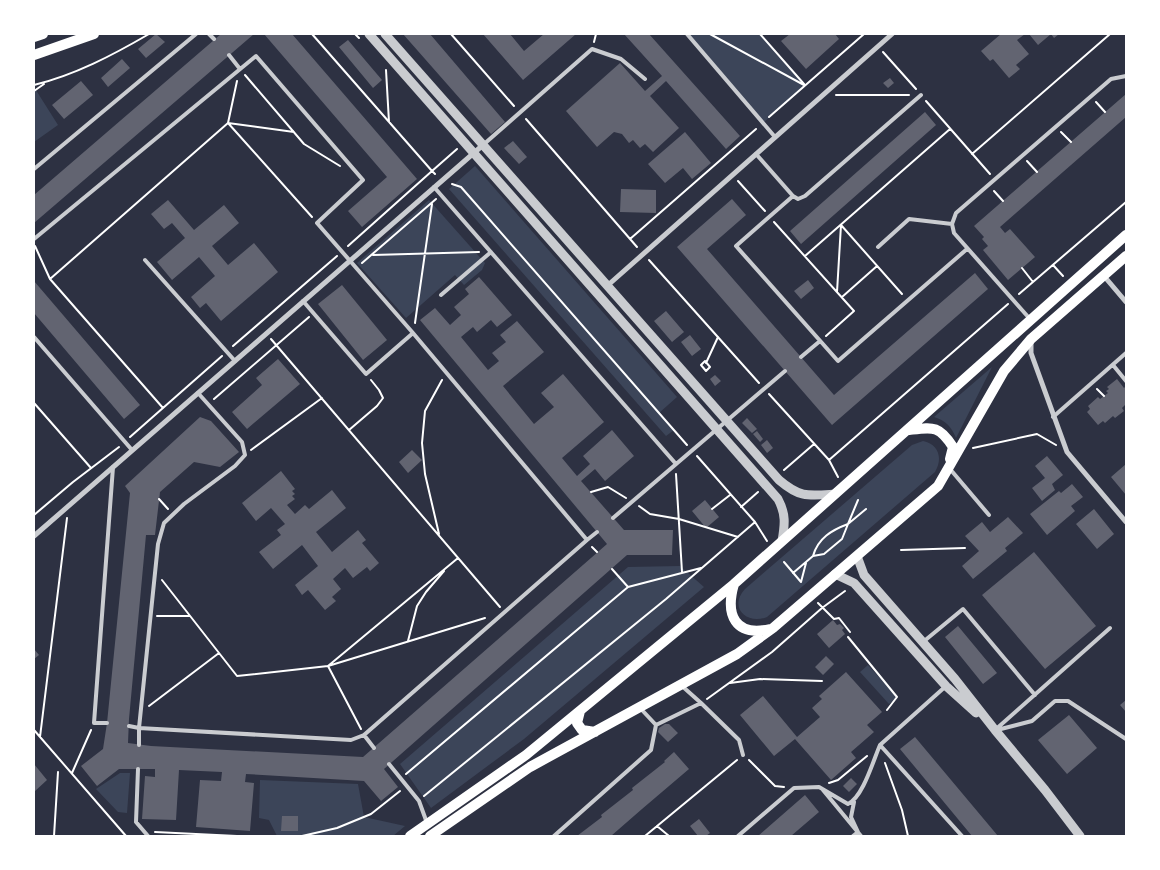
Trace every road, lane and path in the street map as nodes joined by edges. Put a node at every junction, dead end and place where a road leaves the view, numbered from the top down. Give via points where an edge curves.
1 (43, 34) edge
2 (94, 34) edge
3 (149, 34) edge
4 (196, 34) edge
5 (209, 34) edge
6 (312, 34) edge
7 (355, 34) edge
8 (369, 34) edge
9 (385, 34) edge
10 (451, 34) edge
11 (687, 34) edge
12 (710, 34) edge
13 (760, 34) edge
14 (864, 34) edge
15 (892, 34) edge
16 (1110, 34) edge
17 (34, 37) edge
18 (214, 40) dead end
19 (361, 41) dead end
20 (878, 46) junction
21 (229, 55) dead end
22 (34, 56) edge
23 (240, 69) junction
24 (386, 69) dead end
25 (1126, 76) edge
26 (645, 79) dead end
27 (46, 82) junction
28 (34, 85) edge
29 (805, 86) junction
30 (34, 91) edge
31 (823, 95) junction
32 (921, 95) junction
33 (1091, 96) junction
34 (520, 112) junction
35 (1105, 112) dead end
36 (389, 122) junction
37 (228, 123) junction
38 (763, 123) junction
39 (1057, 126) junction
40 (950, 129) junction
41 (294, 132) junction
42 (775, 137) junction
43 (1071, 142) dead end
44 (463, 144) dead end
45 (483, 144) junction
46 (474, 153) junction
47 (756, 154) junction
48 (972, 154) junction
49 (1022, 156) junction
50 (34, 169) edge
51 (346, 170) dead end
52 (432, 171) junction
53 (1037, 172) dead end
54 (732, 175) junction
55 (995, 180) junction
56 (441, 181) junction
57 (989, 185) junction
58 (434, 187) junction
59 (793, 196) junction
60 (1003, 202) dead end
61 (1126, 202) edge
62 (770, 216) junction
63 (317, 223) junction
64 (952, 224) junction
65 (840, 225) junction
66 (1126, 235) edge
67 (34, 239) edge
68 (630, 239) junction
69 (34, 244) edge
70 (878, 247) dead end
71 (968, 249) junction
72 (342, 252) junction
73 (491, 252) junction
74 (356, 254) junction
75 (424, 254) junction
76 (643, 254) junction
77 (805, 256) junction
78 (1126, 256) edge
79 (146, 260) dead end
80 (350, 260) junction
81 (877, 266) junction
82 (1022, 268) dead end
83 (1104, 276) junction
84 (50, 279) junction
85 (1033, 282) junction
86 (607, 286) junction
87 (837, 292) junction
88 (441, 295) dead end
89 (842, 297) junction
90 (1012, 300) junction
91 (303, 301) junction
92 (908, 301) junction
93 (1126, 302) edge
94 (313, 313) junction
95 (1030, 319) junction
96 (266, 333) junction
97 (413, 333) junction
98 (34, 337) edge
99 (718, 337) junction
100 (1031, 339) junction
101 (820, 341) junction
102 (276, 345) junction
103 (227, 352) junction
104 (1126, 353) edge
105 (801, 358) dead end
106 (235, 361) junction
107 (706, 363) dead end
108 (1113, 365) junction
109 (447, 372) junction
110 (785, 372) dead end
111 (366, 374) junction
112 (1126, 381) edge
113 (1093, 383) junction
114 (765, 389) junction
115 (198, 393) junction
116 (1104, 396) dead end
117 (322, 398) junction
118 (34, 402) edge
119 (208, 404) junction
120 (164, 408) junction
121 (1053, 417) junction
122 (728, 422) junction
123 (717, 429) junction
124 (349, 430) junction
125 (909, 430) junction
126 (125, 442) junction
127 (814, 444) junction
128 (973, 448) dead end
129 (132, 450) junction
130 (692, 450) junction
131 (1067, 452) junction
132 (245, 454) junction
133 (829, 460) junction
134 (676, 464) junction
135 (113, 467) junction
136 (948, 467) junction
137 (91, 468) junction
138 (778, 475) dead end
139 (839, 479) dead end
140 (764, 488) dead end
141 (591, 492) dead end
142 (835, 494) junction
143 (730, 495) junction
144 (159, 499) dead end
145 (858, 500) dead end
146 (632, 502) junction
147 (69, 505) junction
148 (741, 507) junction
149 (712, 509) dead end
150 (866, 509) dead end
151 (173, 514) junction
152 (989, 515) dead end
153 (34, 516) edge
154 (613, 518) dead end
155 (679, 518) junction
156 (754, 522) junction
157 (1126, 522) edge
158 (848, 524) junction
159 (597, 532) dead end
160 (34, 536) edge
161 (440, 536) junction
162 (738, 537) junction
163 (587, 540) junction
164 (767, 541) dead end
165 (782, 541) junction
166 (965, 548) dead end
167 (901, 550) dead end
168 (813, 556) junction
169 (857, 556) junction
170 (458, 558) junction
171 (784, 562) dead end
172 (806, 562) junction
173 (447, 567) junction
174 (703, 567) junction
175 (612, 569) dead end
176 (155, 570) junction
177 (682, 572) junction
178 (793, 573) junction
179 (835, 574) junction
180 (734, 584) junction
181 (628, 587) junction
182 (848, 589) dead end
183 (818, 603) dead end
184 (822, 608) junction
185 (505, 612) junction
186 (150, 616) junction
187 (190, 616) junction
188 (487, 618) dead end
189 (773, 628) junction
190 (1110, 628) dead end
191 (850, 632) dead end
192 (848, 637) dead end
193 (408, 641) junction
194 (923, 642) junction
195 (219, 653) junction
196 (328, 666) junction
197 (822, 681) dead end
198 (728, 683) junction
199 (681, 685) junction
200 (946, 686) junction
201 (1035, 695) junction
202 (701, 703) junction
203 (640, 707) junction
204 (887, 710) dead end
205 (580, 711) junction
206 (140, 712) junction
207 (94, 723) junction
208 (107, 723) dead end
209 (129, 726) dead end
210 (656, 726) junction
211 (139, 728) junction
212 (34, 730) edge
213 (994, 730) junction
214 (595, 732) junction
215 (364, 735) junction
216 (40, 737) junction
217 (1126, 739) edge
218 (139, 745) dead end
219 (880, 745) junction
220 (374, 748) dead end
221 (743, 754) junction
222 (389, 764) dead end
223 (885, 764) dead end
224 (138, 769) dead end
225 (58, 772) dead end
226 (72, 774) junction
227 (401, 779) junction
228 (407, 786) junction
229 (820, 787) junction
230 (794, 788) junction
231 (419, 801) junction
232 (854, 802) junction
233 (428, 825) junction
234 (657, 826) junction
235 (143, 831) junction
236 (858, 832) junction
237 (54, 836) edge
238 (126, 836) edge
239 (148, 836) edge
240 (237, 836) edge
241 (302, 836) edge
242 (410, 836) edge
243 (430, 836) edge
244 (554, 836) edge
245 (645, 836) edge
246 (668, 836) edge
247 (738, 836) edge
248 (853, 836) edge
249 (861, 836) edge
250 (908, 836) edge
251 (962, 836) edge
252 (1080, 836) edge

1 - 17 main road
2 - 22 main road
3 - 27 path via 85,68
4 - 50 lane
5 - 18 lane
6 - 36 path
7 - 19 path
8 - 46 street
9 - 45 street
10 - 34 path
11 - 38 lane
12 - 29 path
13 - 29 path
14 - 29 path
15 - 20 street
16 - 48 path
20 - 31 street
20 - 32 path
21 - 23 lane
23 - 37 path
23 - 41 path
23 - 63 lane via 256,56 363,180
23 - 67 lane
24 - 36 path
25 - 33 lane via 1111,79
26 - 34 lane via 621,59 592,49
27 - 28 path
27 - 30 path
29 - 38 path
31 - 32 path
31 - 42 street
32 - 40 path
32 - 59 lane via 805,196 798,199
33 - 35 path
33 - 39 lane
34 - 45 lane
34 - 68 path
36 - 52 path
37 - 41 path
37 - 63 path
37 - 84 path
38 - 42 lane
38 - 68 path
39 - 43 path
39 - 49 lane
40 - 48 path
40 - 65 path
41 - 51 path via 304,144
42 - 47 street
44 - 52 path
45 - 46 street
45 - 86 street
46 - 56 street
46 - 123 street
47 - 54 street
47 - 59 lane
48 - 55 path
49 - 53 path
49 - 55 lane
52 - 72 path
54 - 62 path
54 - 76 street
55 - 57 lane
56 - 58 street
56 - 130 path via 460,187
57 - 60 path
57 - 64 lane via 956,214
58 - 73 lane
58 - 74 street
58 - 75 path
59 - 62 lane
61 - 85 path
62 - 77 path
62 - 101 lane via 736,246
63 - 72 lane
64 - 70 lane via 909,219
64 - 71 lane via 954,233
65 - 77 path
65 - 81 path
65 - 87 path
66 - 95 main road
68 - 76 path
69 - 84 path
71 - 90 lane
71 - 92 lane
72 - 80 lane
72 - 103 path
73 - 75 path
73 - 88 lane
73 - 134 lane
74 - 75 path
74 - 80 street
75 - 97 path
76 - 86 street
76 - 99 path
77 - 87 path
78 - 83 main road
79 - 103 lane
80 - 91 street
80 - 97 lane
81 - 89 path
81 - 92 path
82 - 85 path
83 - 93 street
83 - 100 main road
84 - 120 path
85 - 90 path
86 - 122 street
87 - 89 path
89 - 101 path via 854,311
90 - 95 lane
90 - 133 path
91 - 94 lane
91 - 96 street
92 - 101 lane via 838,362
94 - 102 path
94 - 111 lane
95 - 125 main road
96 - 102 path
96 - 106 street
97 - 109 lane
97 - 111 lane
98 - 126 lane
99 - 107 path
99 - 114 path
100 - 121 street via 1031,352
100 - 136 main road via 1004,371
101 - 105 lane
102 - 117 path
102 - 119 path
103 - 106 lane
103 - 120 path
104 - 108 lane
106 - 115 street
108 - 112 lane
108 - 113 lane
109 - 161 path via 425,411 422,443 425,474
109 - 163 lane
110 - 114 lane
111 - 124 path via 383,398
113 - 116 path
113 - 121 lane
114 - 122 lane
114 - 127 path
115 - 119 lane
115 - 129 street
117 - 124 path
117 - 132 path
118 - 137 path
119 - 132 lane via 242,442
120 - 126 path
121 - 131 street
122 - 123 lane
122 - 142 street via 793,492 810,496
123 - 130 lane
123 - 165 street via 778,499 784,510
124 - 161 path
125 - 136 main road via 932,428 944,434 953,447
125 - 142 main road
126 - 129 lane
126 - 137 path
127 - 133 path
127 - 138 path
128 - 131 path via 1037,434
129 - 135 street
130 - 134 lane
130 - 143 path
131 - 157 street
132 - 151 lane via 235,466
133 - 139 path
134 - 146 lane
134 - 155 path
135 - 147 street
135 - 207 lane
136 - 152 lane
136 - 169 main road via 938,486
137 - 153 path
140 - 148 path
141 - 146 path via 608,487
142 - 165 main road
143 - 148 path
143 - 149 path
144 - 151 path
145 - 158 path
146 - 154 lane
146 - 155 path via 650,514
147 - 160 street
147 - 216 path
148 - 156 path
150 - 158 path
151 - 176 lane via 164,522
155 - 162 path
155 - 177 path
156 - 162 path
156 - 164 path
158 - 168 path via 834,529 816,545
158 - 168 path via 842,539 824,554
159 - 163 lane
161 - 170 path
162 - 174 path
163 - 185 lane
165 - 180 main road
166 - 167 path
168 - 172 path
169 - 179 main road
169 - 194 street via 864,575
170 - 173 path
170 - 185 path
171 - 178 path
172 - 178 path
172 - 178 path via 801,582
173 - 193 path via 417,606
173 - 196 path
174 - 177 path
174 - 231 path
175 - 181 path
176 - 186 lane
176 - 187 path
177 - 181 path
179 - 189 main road
179 - 200 street via 854,583
180 - 189 main road via 730,604 736,621 748,630
180 - 205 main road
181 - 227 path
182 - 184 path
183 - 184 path
184 - 191 path via 834,619 839,618
184 - 198 path via 772,652
185 - 215 lane
186 - 187 path
186 - 206 lane
187 - 195 path
188 - 193 path
189 - 199 main road via 737,654
190 - 201 lane
192 - 204 path via 897,697
193 - 196 path
194 - 201 lane via 963,609
194 - 213 street
195 - 196 path via 237,676
195 - 206 path
196 - 215 path
197 - 198 path via 760,679
198 - 202 path
199 - 202 lane
199 - 203 main road
200 - 213 street
200 - 219 lane
201 - 213 lane
202 - 210 lane
202 - 221 lane via 739,740
203 - 210 lane
203 - 214 main road
205 - 214 main road via 577,722 582,730
205 - 233 main road via 526,756
206 - 211 lane
207 - 208 lane
207 - 226 path
209 - 211 lane
210 - 244 lane via 651,750
211 - 215 lane via 351,740
211 - 218 lane
212 - 216 path
213 - 217 lane via 1032,721 1055,701 1068,700
213 - 252 street
214 - 243 main road via 530,767
215 - 220 lane
216 - 226 path
219 - 229 path via 838,780
219 - 232 lane
219 - 251 lane
221 - 230 path via 775,786
221 - 234 path
222 - 227 lane
223 - 250 path
224 - 235 lane via 136,822
225 - 237 path
226 - 238 path
227 - 228 lane
228 - 231 lane
228 - 241 path via 371,814 337,828
229 - 230 lane
229 - 232 lane via 848,804
229 - 236 lane
230 - 247 lane
231 - 233 lane
232 - 236 lane via 851,817
233 - 242 main road
234 - 245 path
234 - 246 path
235 - 239 lane
235 - 240 path
236 - 248 lane
236 - 249 lane

